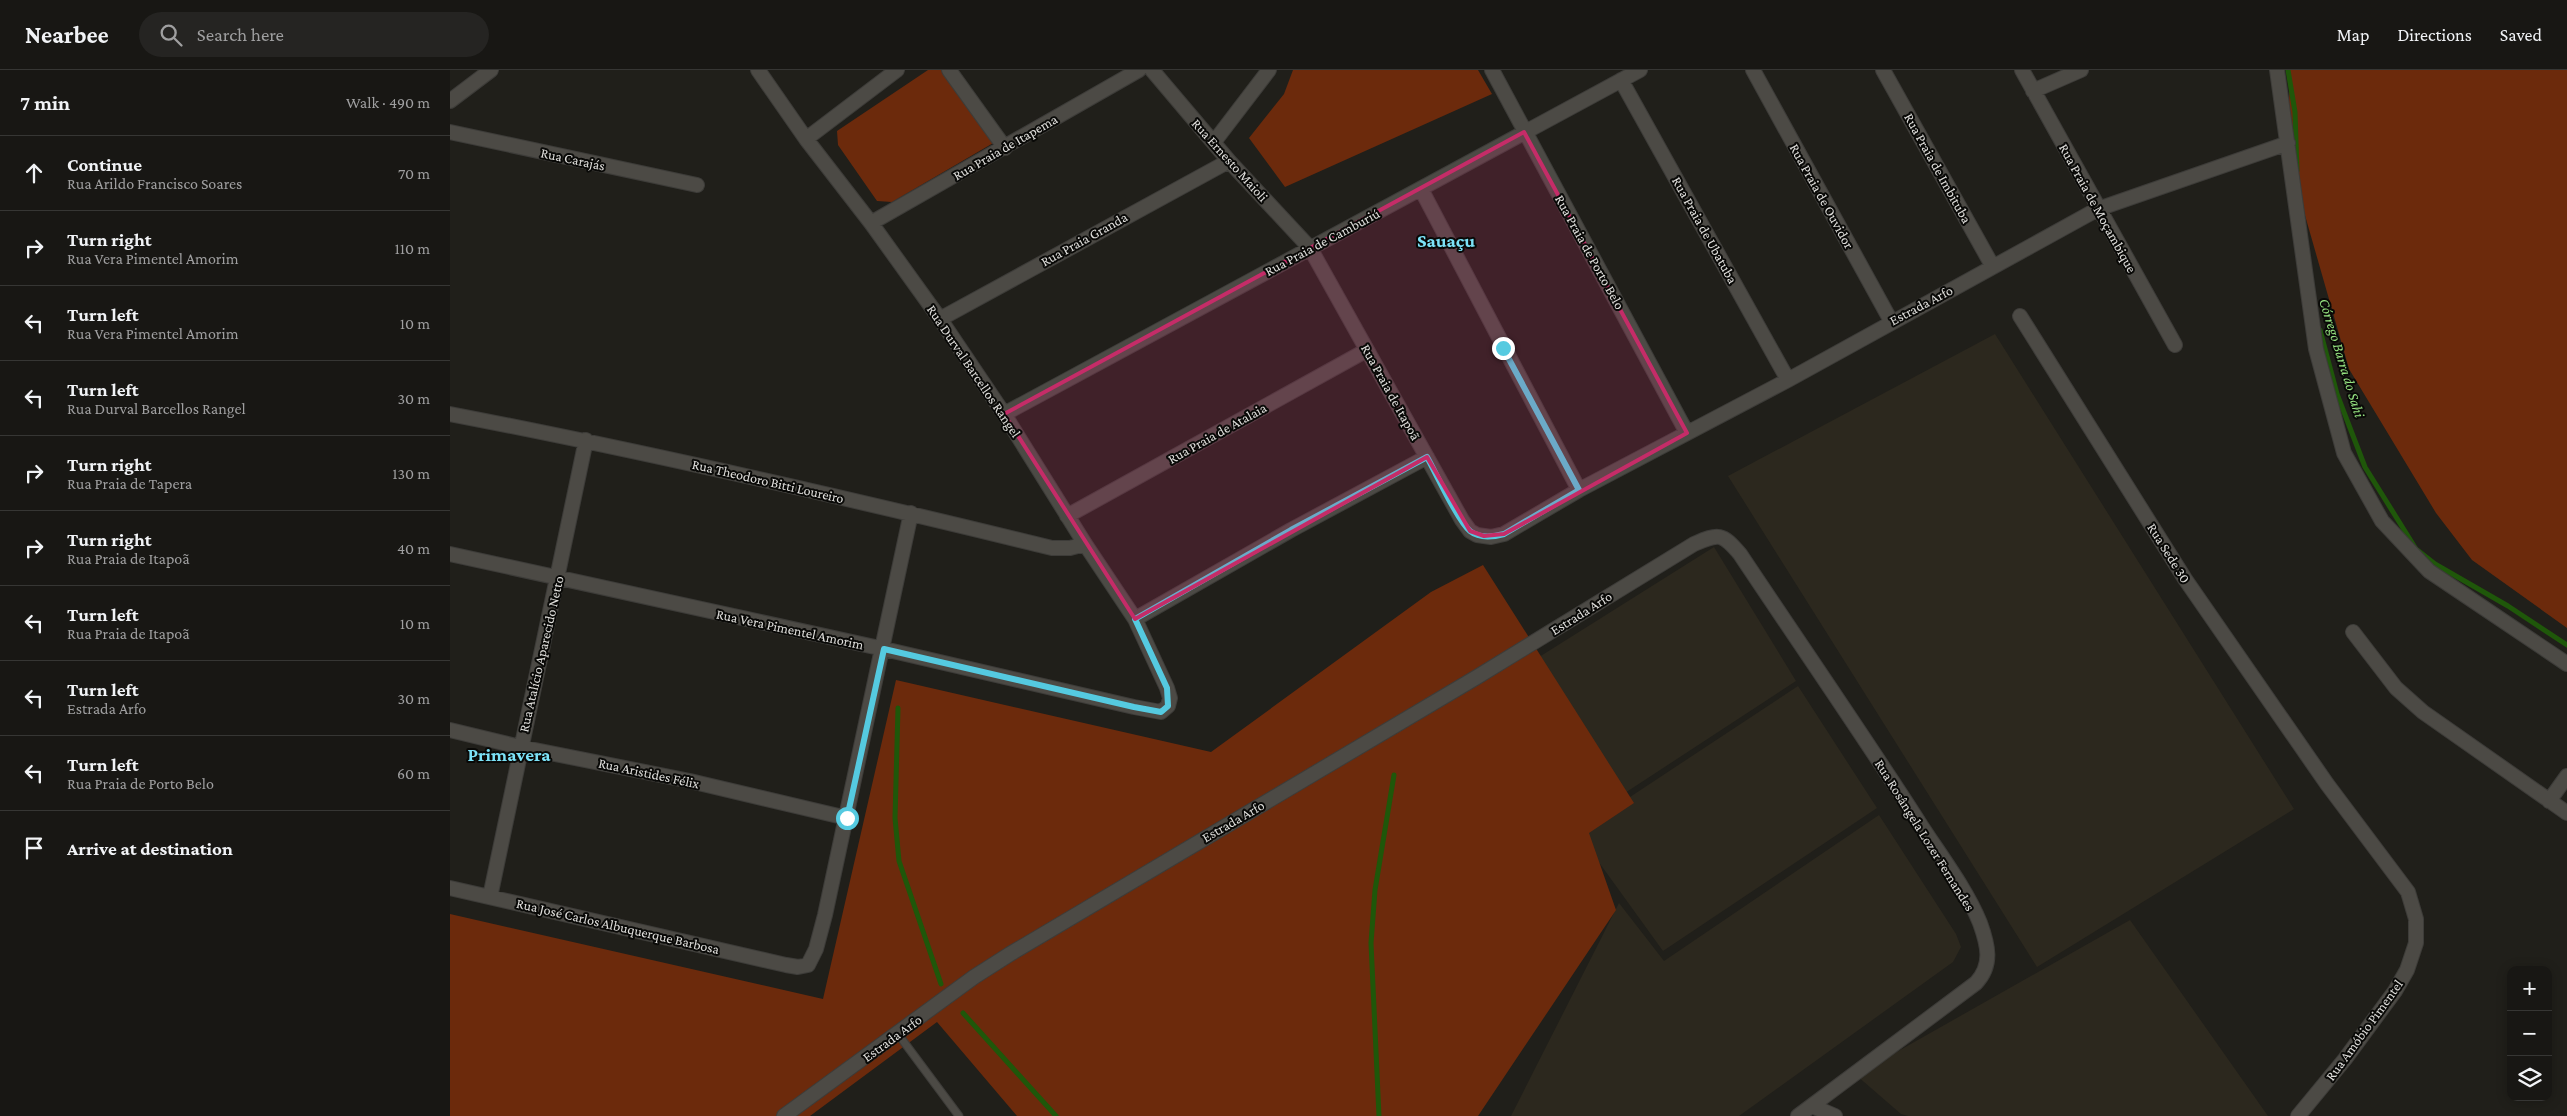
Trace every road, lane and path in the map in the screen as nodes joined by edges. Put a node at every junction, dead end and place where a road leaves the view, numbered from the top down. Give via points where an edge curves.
1 (491, 70) edge
2 (758, 70) edge
3 (897, 70) edge
4 (949, 70) edge
5 (1139, 70) edge
6 (1152, 70) edge
7 (1269, 70) edge
8 (1492, 70) edge
9 (1640, 70) edge
10 (1753, 70) edge
11 (1883, 70) edge
12 (2022, 70) edge
13 (2081, 70) edge
14 (2277, 70) edge
15 (1621, 80) junction
16 (2033, 91) junction
17 (450, 101) edge
18 (450, 132) edge
19 (1524, 132) junction
20 (806, 139) junction
21 (1214, 142) junction
22 (2288, 143) junction
23 (1005, 148) junction
24 (1230, 161) junction
25 (696, 185) dead end
26 (1422, 189) junction
27 (2098, 209) junction
28 (871, 223) junction
29 (1310, 248) junction
30 (1993, 267) junction
31 (2020, 316) dead end
32 (940, 319) junction
33 (1891, 321) junction
34 (2175, 345) dead end
35 (1367, 350) junction
36 (1788, 380) junction
37 (450, 414) edge
38 (1004, 414) junction
39 (1687, 434) junction
40 (586, 440) junction
41 (1427, 457) junction
42 (1579, 490) junction
43 (911, 513) junction
44 (1067, 516) junction
45 (1504, 534) joint
46 (1085, 544) junction
47 (1694, 544) joint
48 (450, 554) edge
49 (558, 578) junction
50 (1135, 619) junction
51 (2353, 632) dead end
52 (884, 649) junction
53 (2567, 664) edge
54 (1167, 688) joint
55 (450, 730) edge
56 (520, 747) junction
57 (2567, 776) edge
58 (2327, 784) joint
59 (2549, 801) junction
60 (2567, 813) edge
61 (847, 818) junction
62 (450, 888) edge
63 (490, 896) junction
64 (898, 1034) junction
65 (1812, 1106) junction
66 (784, 1116) edge
67 (959, 1116) edge
68 (1798, 1116) edge
69 (1836, 1116) edge
70 (2298, 1116) edge

1 - 17 street
2 - 20 street, Rua Durval Barcellos Rangel
3 - 20 street
4 - 23 street
5 - 23 street, Rua Praia de Itapema
6 - 21 street, Rua Ernesto Maioli
7 - 21 street
8 - 19 street, Rua Praia de Porto Belo
9 - 15 street, Rua Praia de Camburiú
10 - 33 street, Rua Praia de Ouvidor
11 - 30 street, Rua Praia de Imbituba
12 - 16 street, Rua Praia de Moçambique
13 - 16 street
14 - 22 street
15 - 19 street, Rua Praia de Camburiú
15 - 36 street, Rua Praia de Ubatuba
16 - 27 street, Rua Praia de Moçambique
18 - 25 street, Rua Carajás
19 - 26 street, Rua Praia de Camburiú
19 - 39 street, Rua Praia de Porto Belo
20 - 28 street, Rua Durval Barcellos Rangel
21 - 24 street, Rua Ernesto Maioli
22 - 27 street, Estrada Arfo
22 - 53 street via 2316,349 2344,453 2382,521 2429,571
23 - 28 street, Rua Praia de Itapema
24 - 29 street, Rua Ernesto Maioli
24 - 32 street, Rua Praia Granda
26 - 29 street, Rua Praia de Camburiú
26 - 42 street
27 - 30 street, Estrada Arfo
27 - 34 street, Rua Praia de Moçambique
28 - 32 street, Rua Durval Barcellos Rangel
29 - 35 street, Rua Praia de Itapoã
29 - 38 street, Rua Praia de Camburiú
30 - 33 street, Estrada Arfo
31 - 58 street, Rua Sede 30 via 2185,579
32 - 38 street, Rua Durval Barcellos Rangel
33 - 36 street, Estrada Arfo
35 - 41 street, Rua Praia de Itapoã
35 - 44 street, Rua Praia de Atalaia
36 - 39 street, Estrada Arfo
37 - 40 street, Rua Theodoro Bitti Loureiro
38 - 44 street, Rua Durval Barcellos Rangel
39 - 42 street, Estrada Arfo
40 - 43 street, Rua Theodoro Bitti Loureiro
40 - 49 street, Rua Atalício Aparecido Netto
41 - 45 street, Rua Praia de Itapoã via 1470,531 1484,536
41 - 50 street
42 - 45 street, Estrada Arfo
43 - 46 street, Rua Theodoro Bitti Loureiro via 1052,548
43 - 52 street
44 - 46 street, Rua Durval Barcellos Rangel
46 - 50 street, Rua Durval Barcellos Rangel
47 - 64 street, Estrada Arfo via 1477,677 1010,954
47 - 65 street, Rua Rosângela Lozer Fernandes via 1713,535 1720,536 1740,554 1964,893 1980,922 1984,938 1988,958 1986,973 1976,983
48 - 49 street, Rua Vera Pimentel Amorim
49 - 52 street, Rua Vera Pimentel Amorim
49 - 56 street, Rua Atalício Aparecido Netto
50 - 54 street, Rua Durval Barcellos Rangel
51 - 59 street via 2396,688 2423,712
52 - 54 street, Rua Vera Pimentel Amorim via 1155,712 1168,706
52 - 61 street
55 - 56 street, Rua Aristides Félix
56 - 61 street, Rua Aristides Félix via 690,781
56 - 63 street, Rua Atalício Aparecido Netto
57 - 59 street
58 - 70 street, Rua Amóbio Pimentel via 2408,892 2416,919 2416,943 2407,970 2395,991
59 - 60 street
61 - 63 street, Rua José Carlos Albuquerque Barbosa via 813,958 804,967
62 - 63 street, Rua José Carlos Albuquerque Barbosa
64 - 66 street, Estrada Arfo
64 - 67 lane
65 - 68 street, Rua Rosângela Lozer Fernandes
65 - 69 street

